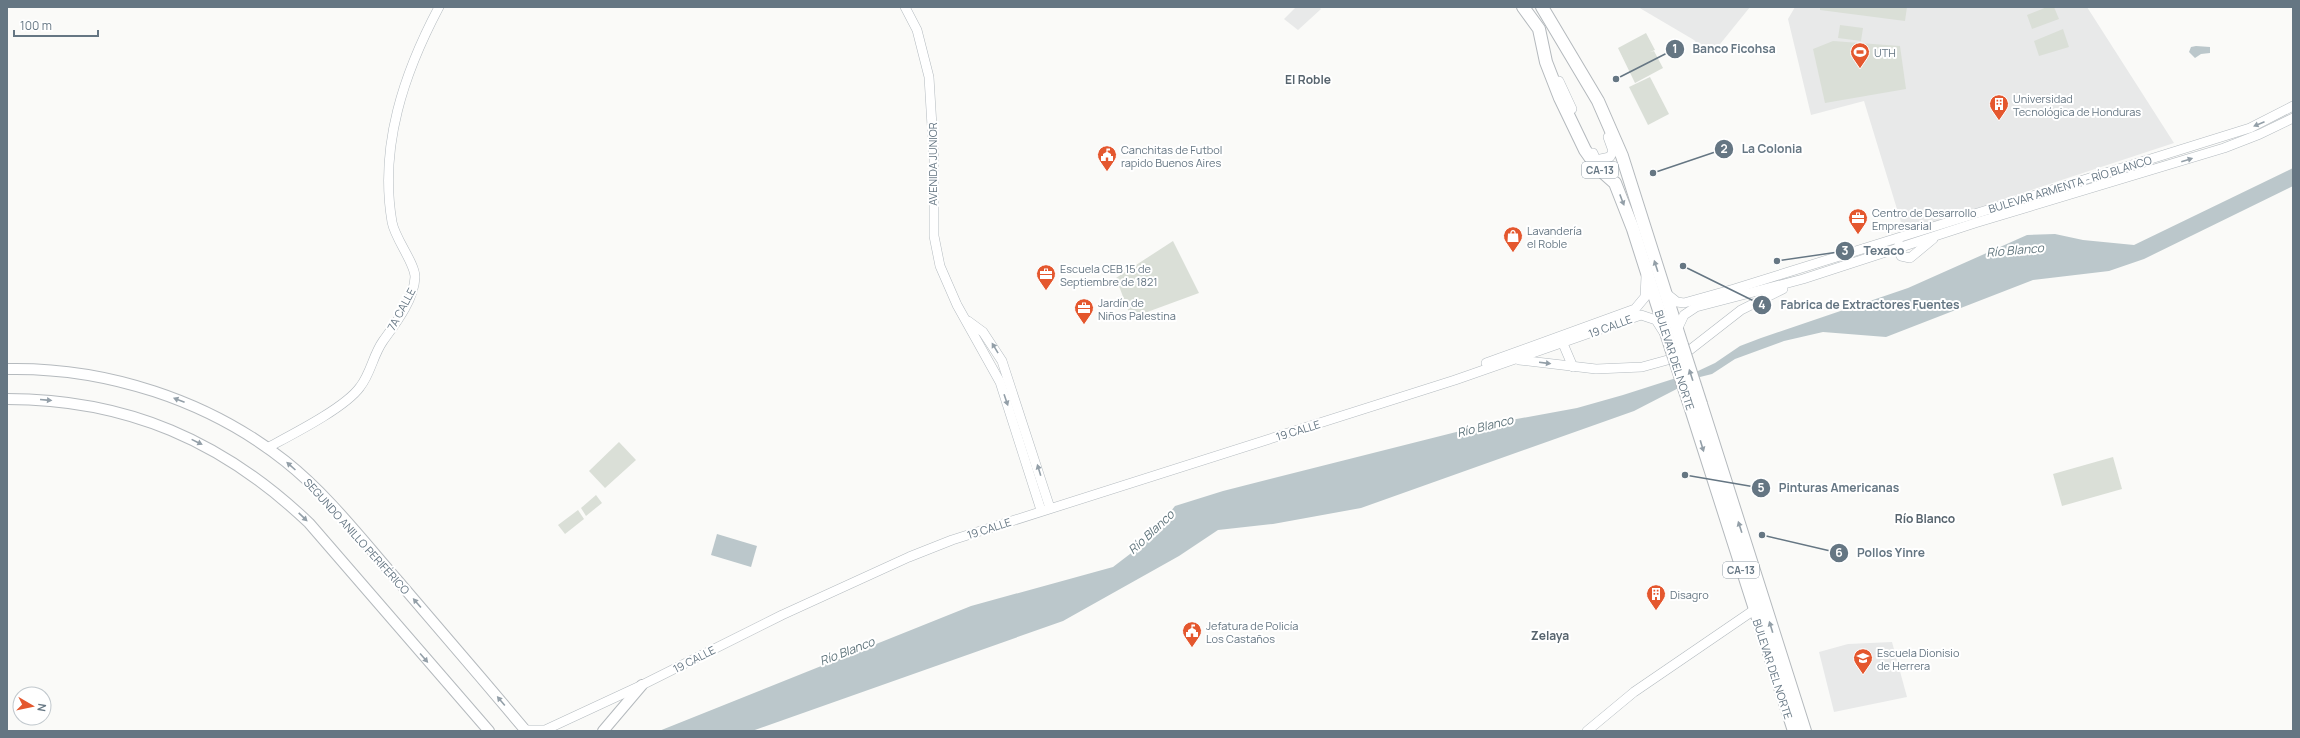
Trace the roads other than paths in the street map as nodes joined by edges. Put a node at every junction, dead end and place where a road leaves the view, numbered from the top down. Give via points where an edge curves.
1 (439, 7) edge
2 (905, 7) edge
3 (1523, 7) edge
4 (1542, 7) edge
5 (1550, 18) junction
6 (1539, 29) junction
7 (2293, 106) edge
8 (2293, 118) edge
9 (2169, 154) junction
10 (2107, 184) junction
11 (1967, 217) junction
12 (1899, 249) junction
13 (1789, 272) junction
14 (1646, 274) junction
15 (1803, 279) junction
16 (1664, 289) junction
17 (1737, 295) junction
18 (1685, 307) junction
19 (1734, 315) junction
20 (1672, 333) junction
21 (1561, 340) junction
22 (1516, 359) junction
23 (1573, 367) junction
24 (7, 369) edge
25 (1455, 380) junction
26 (7, 399) edge
27 (1696, 406) junction
28 (267, 448) junction
29 (1046, 509) junction
30 (1754, 610) junction
31 (642, 685) junction
32 (482, 726) edge
33 (526, 730) edge
34 (545, 730) edge
35 (489, 731) edge
36 (603, 731) edge
37 (1587, 731) edge
38 (1794, 731) edge
39 (1805, 731) edge

1 - 28 main road, 7A CALLE via 404,87 394,118 390,151 392,222 398,240 414,270 412,291 399,319 380,345 369,372 357,391 319,419
2 - 29 main road, AVENIDA JUNIOR via 917,30 929,77 934,159 934,236 945,280 1000,382
3 - 6 highway, BULEVAR DEL NORTE / CA-13
4 - 5 highway, BULEVAR DEL NORTE / CA-13
5 - 6 main road via 1610,142 1612,151 1607,159 1596,160 1592,153 1554,70
16 -> 5 highway, BULEVAR DEL NORTE / CA-13 via 1618,148 1600,105
6 -> 14 highway, BULEVAR DEL NORTE / CA-13 via 1546,62 1560,98 1590,159 1616,183 1633,228
7 -> 9 main road, BULEVAR ARMENTA - RÍO BLANCO via 2250,128
10 -> 8 main road, BULEVAR ARMENTA - RÍO BLANCO via 2224,148
9 - 10 main road via 2167,159 2124,172
9 - 11 main road, BULEVAR ARMENTA - RÍO BLANCO
10 - 12 main road, BULEVAR ARMENTA - RÍO BLANCO
11 - 12 main road via 1958,223 1901,241
11 - 13 main road, BULEVAR ARMENTA - RÍO BLANCO
12 - 15 main road, BULEVAR ARMENTA - RÍO BLANCO
13 - 17 main road via 1782,279
13 - 18 main road, BULEVAR ARMENTA - RÍO BLANCO
14 - 20 highway, BULEVAR DEL NORTE / CA-13
14 - 21 main road, 19 CALLE via 1644,298 1635,308
15 - 17 main road, BULEVAR ARMENTA - RÍO BLANCO
15 - 19 main road via 1754,302
16 - 18 main road via 1672,300
16 - 20 highway, BULEVAR DEL NORTE / CA-13
17 - 18 main road, BULEVAR ARMENTA - RÍO BLANCO
17 - 19 main road
18 - 20 main road
19 - 23 main road via 1682,356 1642,367
20 - 21 main road, 19 CALLE via 1656,320 1640,315
20 - 27 highway, BULEVAR DEL NORTE / CA-13, bridge
21 - 22 main road, 19 CALLE
21 - 23 main road
21 - 25 main road, 19 CALLE via 1483,365
22 -> 23 main road
22 - 25 main road, 19 CALLE
28 -> 24 main road, SEGUNDO ANILLO PERIFÉRICO via 224,421 182,401 138,386 66,371
25 - 29 main road, 19 CALLE
26 -> 32 main road via 62,402 127,414 194,440 258,478 309,523
27 -> 30 highway, BULEVAR DEL NORTE / CA-13
39 -> 27 highway, BULEVAR DEL NORTE / CA-13
33 -> 28 main road, SEGUNDO ANILLO PERIFÉRICO via 358,534 314,487 286,461
29 - 31 main road, 19 CALLE via 909,557 782,615
30 - 37 main road via 1640,688
30 - 38 highway, BULEVAR DEL NORTE / CA-13
31 - 34 main road, 19 CALLE
31 - 36 main road
32 - 35 main road
33 - 34 main road, 19 CALLE

